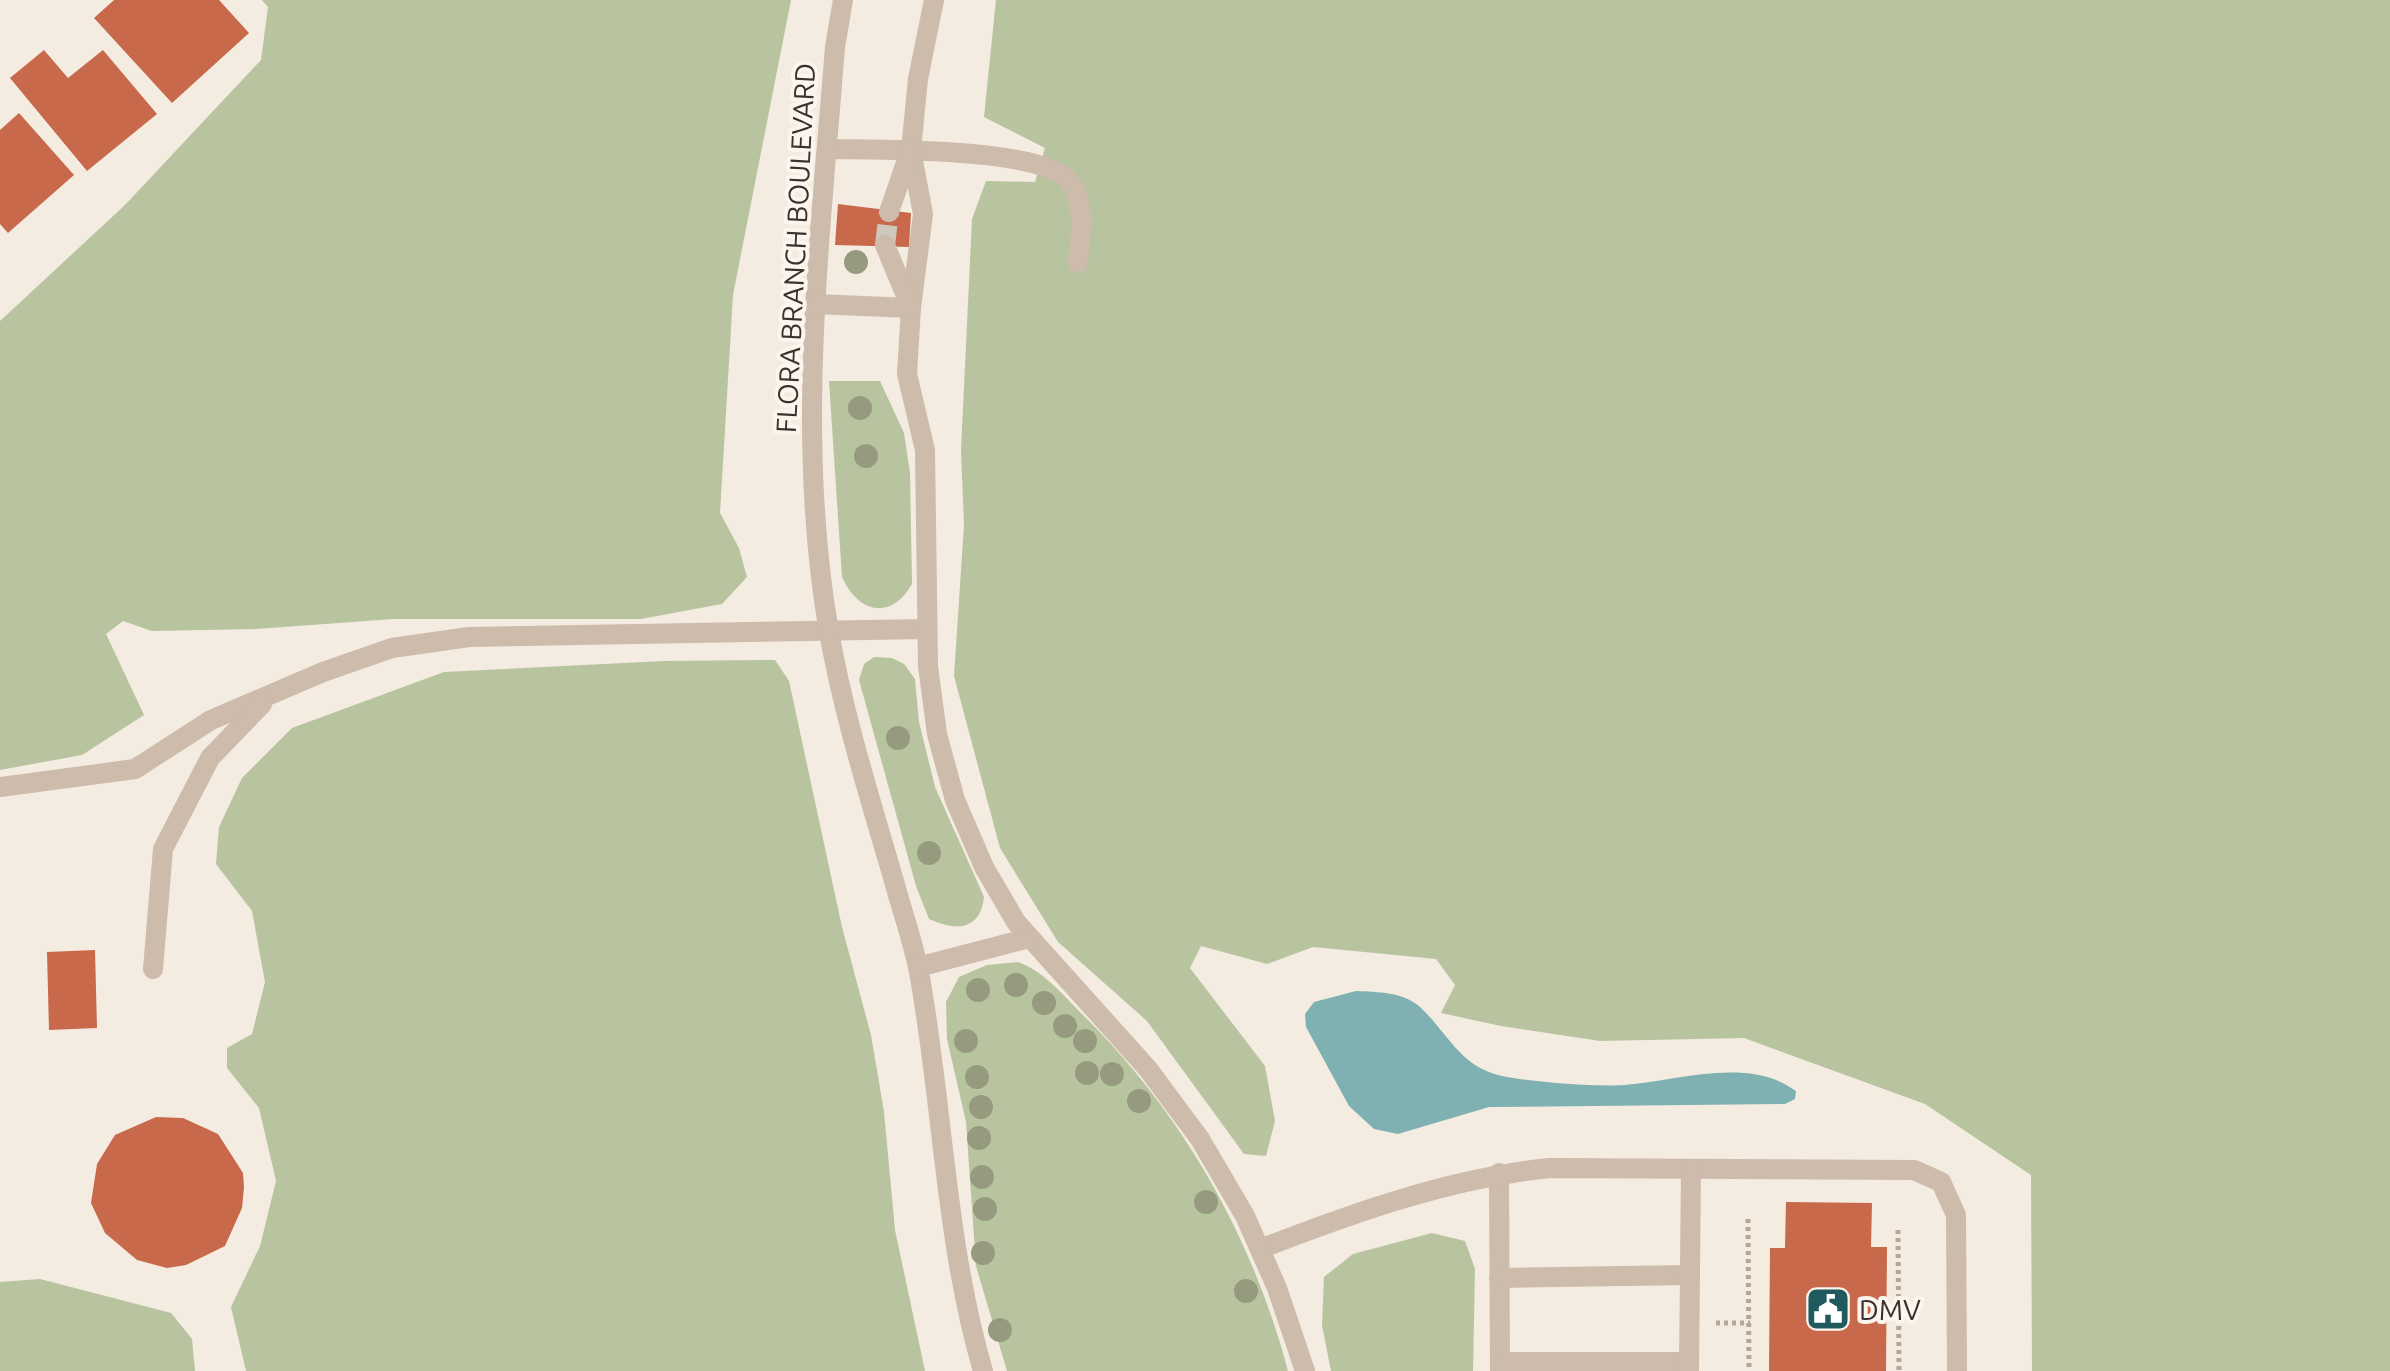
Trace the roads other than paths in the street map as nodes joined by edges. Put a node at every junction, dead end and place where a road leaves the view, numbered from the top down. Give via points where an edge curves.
1 (843, 0) edge
2 (934, 0) edge
3 (827, 149) junction
4 (911, 150) junction
5 (889, 212) tunnel mouth
6 (885, 245) tunnel mouth
7 (1078, 263) dead end
8 (815, 304) junction
9 (911, 308) junction
10 (926, 629) junction
11 (829, 633) junction
12 (268, 698) junction
13 (0, 787) edge
14 (1029, 938) junction
15 (918, 967) junction
16 (153, 969) dead end
17 (1691, 1169) junction
18 (1499, 1173) junction
19 (1260, 1249) junction
20 (1690, 1275) junction
21 (1499, 1278) junction
22 (1500, 1366) edge
23 (1689, 1366) edge
24 (983, 1371) edge
25 (1305, 1371) edge
26 (1957, 1371) edge

1 - 3 street, FLORA BRANCH BOULEVARD
2 - 4 street
3 - 4 street
3 - 8 street, FLORA BRANCH BOULEVARD
4 - 5 street
4 - 7 street via 1025,160 1054,169 1070,181 1078,197
4 - 9 street via 923,214
6 - 9 street
8 - 9 street
8 - 11 street, FLORA BRANCH BOULEVARD via 811,475
9 - 10 street via 907,374 925,450
10 - 11 street
10 - 14 street via 937,734 955,800 984,867
11 - 12 street via 469,637 392,648
11 - 15 street, FLORA BRANCH BOULEVARD via 841,695
12 - 13 street via 211,720 135,769
12 - 16 street via 210,758 163,849
14 - 15 street
14 - 19 street via 1148,1069 1200,1139
15 - 24 street, FLORA BRANCH BOULEVARD via 954,1244
17 - 18 street
17 - 20 street
17 - 26 street via 1914,1170 1941,1182 1956,1215
18 - 19 street via 1328,1223
18 - 21 street
19 - 25 street
20 - 21 street
20 - 23 street
21 - 22 street
22 - 23 street

